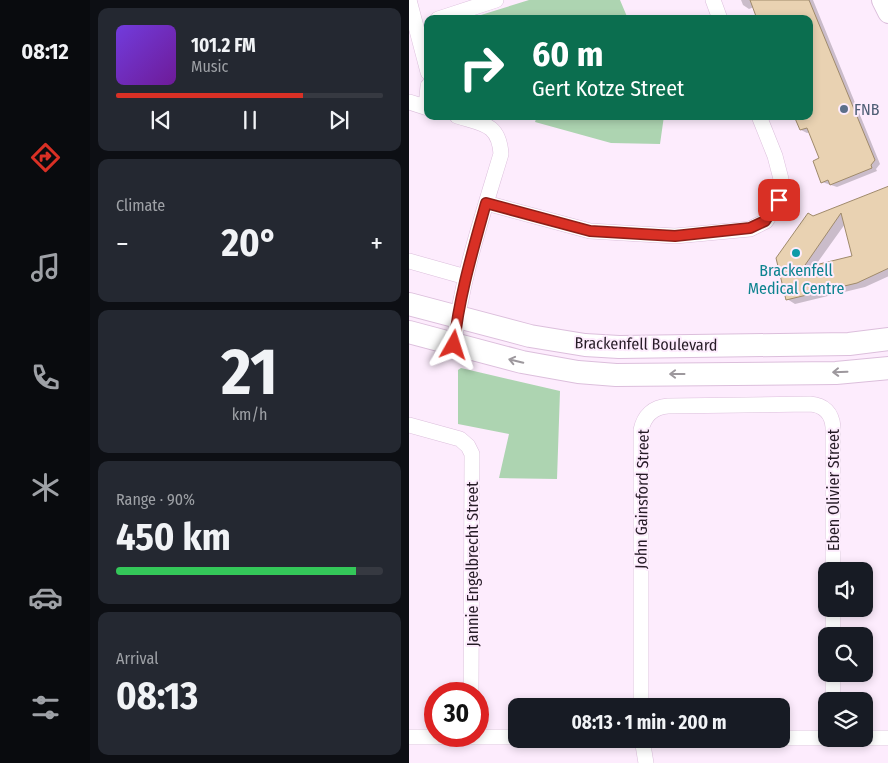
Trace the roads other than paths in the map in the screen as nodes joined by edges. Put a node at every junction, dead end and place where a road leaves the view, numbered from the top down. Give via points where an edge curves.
1 (409, 0) edge
2 (496, 0) edge
3 (713, 0) edge
4 (883, 0) edge
5 (888, 12) edge
6 (450, 15) edge
7 (719, 15) edge
8 (422, 24) edge
9 (424, 40) edge
10 (409, 102) edge
11 (424, 107) edge
12 (469, 120) edge
13 (761, 120) edge
14 (486, 203) junction
15 (409, 261) edge
16 (465, 277) junction
17 (409, 304) edge
18 (457, 318) junction
19 (409, 332) edge
20 (888, 339) edge
21 (454, 345) junction
22 (888, 368) edge
23 (826, 410) joint
24 (409, 425) edge
25 (833, 562) edge
26 (471, 682) edge
27 (641, 698) edge
28 (409, 737) edge
29 (424, 737) edge
30 (489, 737) edge
31 (508, 737) edge
32 (790, 738) edge
33 (818, 738) edge
34 (873, 738) edge
35 (888, 738) edge
36 (643, 748) edge
37 (645, 763) edge

1 - 8 street
2 - 6 street
3 - 7 street
4 - 5 street
8 - 9 street
10 - 11 street
12 - 14 street via 485,125 500,139 501,154
13 - 14 street via 781,179 779,200 765,221 750,228 675,236 590,231
14 - 16 street
15 - 16 street
16 - 18 street
17 - 18 street, Brackenfell Boulevard
18 - 20 street, Brackenfell Boulevard via 555,341 619,347 849,344
18 - 21 street
19 - 21 street, Brackenfell Boulevard
22 -> 21 street, Brackenfell Boulevard via 836,372 606,374 547,368
23 - 25 street, Eben Olivier Street via 833,421
23 - 27 street, John Gainsford Street via 810,404 663,407 644,419 641,430
24 - 26 street, Jannie Engelbrecht Street via 460,439 472,454
28 - 29 street
30 - 31 street
32 - 33 street
34 - 35 street
36 - 37 street

